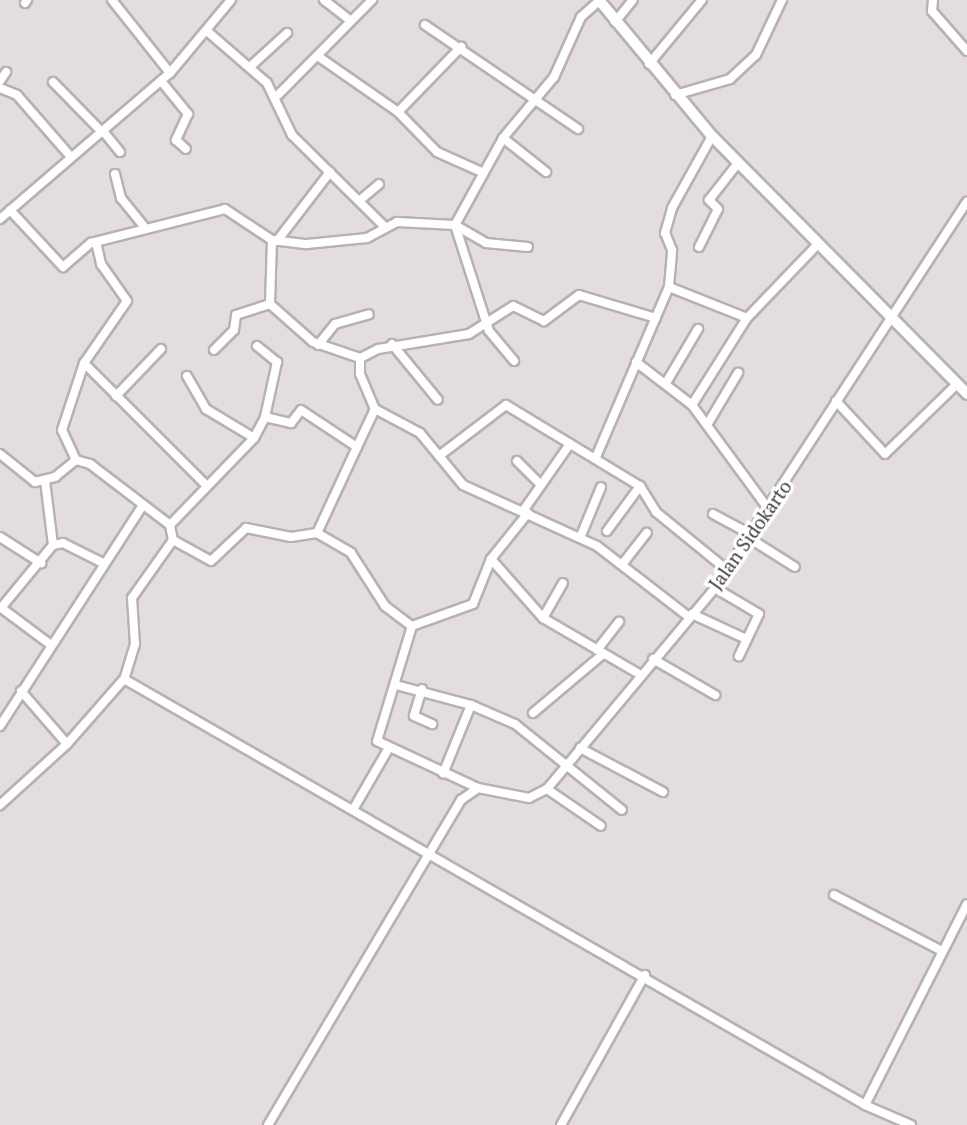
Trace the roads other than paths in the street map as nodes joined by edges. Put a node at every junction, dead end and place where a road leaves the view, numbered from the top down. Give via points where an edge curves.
1 (112, 0) edge
2 (231, 0) edge
3 (324, 0) edge
4 (372, 0) edge
5 (634, 0) edge
6 (702, 0) edge
7 (782, 0) edge
8 (933, 0) edge
9 (603, 2) edge
10 (351, 21) junction
11 (615, 22) junction
12 (425, 25) dead end
13 (207, 31) junction
14 (287, 33) dead end
15 (461, 47) junction
16 (967, 51) edge
17 (319, 57) junction
18 (649, 64) junction
19 (251, 66) junction
20 (6, 72) dead end
21 (170, 73) junction
22 (0, 81) edge
23 (161, 81) junction
24 (53, 82) dead end
25 (0, 88) edge
26 (278, 95) junction
27 (675, 95) junction
28 (532, 99) junction
29 (398, 112) junction
30 (578, 129) dead end
31 (103, 132) junction
32 (712, 136) junction
33 (503, 138) junction
34 (186, 149) dead end
35 (120, 152) dead end
36 (71, 157) junction
37 (738, 163) junction
38 (546, 172) dead end
39 (330, 173) junction
40 (484, 173) junction
41 (116, 174) dead end
42 (379, 184) dead end
43 (359, 201) junction
44 (967, 202) edge
45 (10, 210) junction
46 (0, 219) edge
47 (455, 225) junction
48 (144, 226) junction
49 (385, 227) junction
50 (275, 241) junction
51 (96, 242) junction
52 (818, 244) junction
53 (528, 247) dead end
54 (699, 247) dead end
55 (669, 287) junction
56 (270, 304) junction
57 (369, 314) dead end
58 (891, 315) junction
59 (656, 318) junction
60 (747, 318) junction
61 (488, 322) junction
62 (698, 329) dead end
63 (391, 344) junction
64 (318, 345) junction
65 (257, 346) dead end
66 (161, 349) dead end
67 (214, 350) dead end
68 (360, 358) junction
69 (514, 361) dead end
70 (636, 362) junction
71 (85, 363) junction
72 (738, 373) dead end
73 (187, 376) dead end
74 (666, 383) junction
75 (957, 384) junction
76 (967, 394) edge
77 (116, 396) junction
78 (438, 400) dead end
79 (836, 401) junction
80 (692, 405) junction
81 (375, 409) junction
82 (265, 417) junction
83 (707, 425) junction
84 (254, 438) junction
85 (569, 443) junction
86 (358, 447) junction
87 (0, 454) edge
88 (439, 456) junction
89 (596, 457) junction
90 (76, 460) junction
91 (517, 461) dead end
92 (45, 481) junction
93 (204, 483) junction
94 (541, 485) junction
95 (640, 486) junction
96 (601, 487) dead end
97 (142, 505) junction
98 (769, 510) junction
99 (526, 512) junction
100 (713, 514) dead end
101 (170, 525) junction
102 (607, 531) dead end
103 (317, 533) junction
104 (646, 533) dead end
105 (750, 536) junction
106 (0, 537) edge
107 (580, 538) junction
108 (173, 540) junction
109 (53, 545) junction
110 (491, 559) junction
111 (624, 562) junction
112 (40, 563) junction
113 (103, 563) junction
114 (795, 567) dead end
115 (727, 570) junction
116 (563, 583) dead end
117 (715, 588) junction
118 (0, 607) edge
119 (691, 616) junction
120 (543, 618) junction
121 (620, 622) dead end
122 (412, 626) junction
123 (746, 639) junction
124 (51, 645) junction
125 (600, 652) junction
126 (739, 656) dead end
127 (653, 659) junction
128 (641, 675) junction
129 (124, 679) junction
130 (396, 685) junction
131 (422, 689) junction
132 (21, 691) junction
133 (715, 695) dead end
134 (471, 705) junction
135 (533, 713) dead end
136 (432, 724) dead end
137 (0, 725) edge
138 (67, 744) junction
139 (580, 748) junction
140 (387, 751) junction
141 (566, 766) junction
142 (443, 774) junction
143 (478, 789) junction
144 (547, 789) junction
145 (663, 792) dead end
146 (0, 805) edge
147 (354, 808) junction
148 (622, 810) dead end
149 (601, 826) dead end
150 (430, 850) junction
151 (834, 895) dead end
152 (967, 904) edge
153 (942, 951) junction
154 (645, 975) junction
155 (865, 1105) junction
156 (268, 1125) edge
157 (561, 1125) edge
158 (911, 1125) edge

1 - 21 street
2 - 13 street
3 - 10 street
4 - 10 street
5 - 11 street
6 - 18 street
7 - 27 street via 756,55 730,79
8 - 16 street via 932,11
9 - 11 main road
9 - 28 street via 581,17 559,68
10 - 17 street
11 - 18 main road
12 - 15 street
13 - 19 street
13 - 21 street
14 - 19 street
15 - 28 street
15 - 29 street
17 - 26 street
17 - 29 street
18 - 27 main road
19 - 26 street
20 - 22 street
21 - 23 street
23 - 31 street
23 - 34 street via 188,114 176,140
24 - 31 street
25 - 36 street via 18,95
26 - 39 street via 292,135
27 - 32 main road
28 - 30 street
28 - 33 street
29 - 40 street via 437,152
31 - 35 street
31 - 36 street
32 - 37 main road
32 - 55 street via 680,185 666,228 673,250
33 - 38 street
33 - 40 street
36 - 45 street
37 - 52 main road
37 - 54 street via 709,200 718,209
39 - 43 street
39 - 50 street
40 - 47 street
41 - 48 street via 121,198
42 - 43 street
43 - 49 street
44 - 58 street, Jalan Sidokarto
45 - 46 street
45 - 51 street via 59,266
47 - 49 street via 430,220
47 - 53 street via 486,243
47 - 61 street
48 - 50 street via 225,209
48 - 51 street
49 - 50 street via 352,242
50 - 56 street
51 - 71 street via 100,264 127,301
52 - 58 main road
52 - 60 street
55 - 59 street
55 - 60 street
56 - 64 street
56 - 67 street via 236,315 234,330
57 - 64 street via 335,324
58 - 75 main road
58 - 79 street, Jalan Sidokarto
59 - 61 street via 579,295 549,320 513,306
59 - 70 street
60 - 80 street
61 - 63 street via 447,339
61 - 69 street
62 - 74 street
63 - 68 street
63 - 78 street
64 - 68 street
65 - 82 street via 277,362
66 - 77 street
68 - 81 street
70 - 74 street
70 - 89 street
71 - 77 street
71 - 90 street via 62,430
72 - 83 street
73 - 84 street via 206,409
74 - 80 street
75 - 76 main road
75 - 79 street via 885,454
77 - 93 street
79 - 98 street, Jalan Sidokarto
80 - 83 street
81 - 86 street
81 - 88 street via 421,433
82 - 84 street
82 - 86 street via 291,423 305,411
83 - 98 street
84 - 93 street
85 - 88 street via 506,405
85 - 89 street
85 - 94 street
86 - 103 street
87 - 92 street via 27,479
88 - 99 street via 463,485
89 - 95 street
90 - 92 street
90 - 97 street
91 - 94 street
92 - 109 street
93 - 101 street
94 - 99 street
95 - 102 street
95 - 115 street via 656,512
96 - 107 street
97 - 101 street
97 - 113 street
98 - 105 street, Jalan Sidokarto
99 - 107 street
99 - 110 street
100 - 105 street
101 - 108 street
103 - 108 street via 291,537 246,527 211,561
103 - 122 street via 351,553 385,606
104 - 111 street
105 - 114 street
105 - 115 street, Jalan Sidokarto
106 - 112 street
107 - 111 street
108 - 129 street via 132,598 135,644
109 - 112 street
109 - 113 street via 63,543
110 - 120 street
110 - 122 street via 470,607
111 - 119 street
112 - 118 street
113 - 124 street
115 - 117 street, Jalan Sidokarto
116 - 120 street
117 - 119 street, Jalan Sidokarto
117 - 123 street via 759,614
118 - 124 street
119 - 123 street
119 - 127 street, Jalan Sidokarto
120 - 125 street
121 - 125 street
122 - 130 street
123 - 126 street
124 - 132 street
125 - 128 street
125 - 135 street
127 - 128 street, Jalan Sidokarto
127 - 133 street
128 - 139 street, Jalan Sidokarto
129 - 138 street
129 - 147 street
130 - 131 street
130 - 140 street via 377,741
131 - 134 street
131 - 136 street via 414,716
132 - 137 street
132 - 138 street
134 - 141 street via 512,722
134 - 142 street
138 - 146 street
139 - 141 street, Jalan Sidokarto
139 - 145 street
140 - 142 street
140 - 147 street
141 - 144 street, Jalan Sidokarto
141 - 148 street
142 - 143 street
143 - 144 street via 529,798
143 - 150 street via 461,800
144 - 149 street
147 - 150 street
150 - 154 street
150 - 156 street
151 - 153 street
152 - 153 street
153 - 155 street
154 - 155 street
154 - 157 street
155 - 158 street

